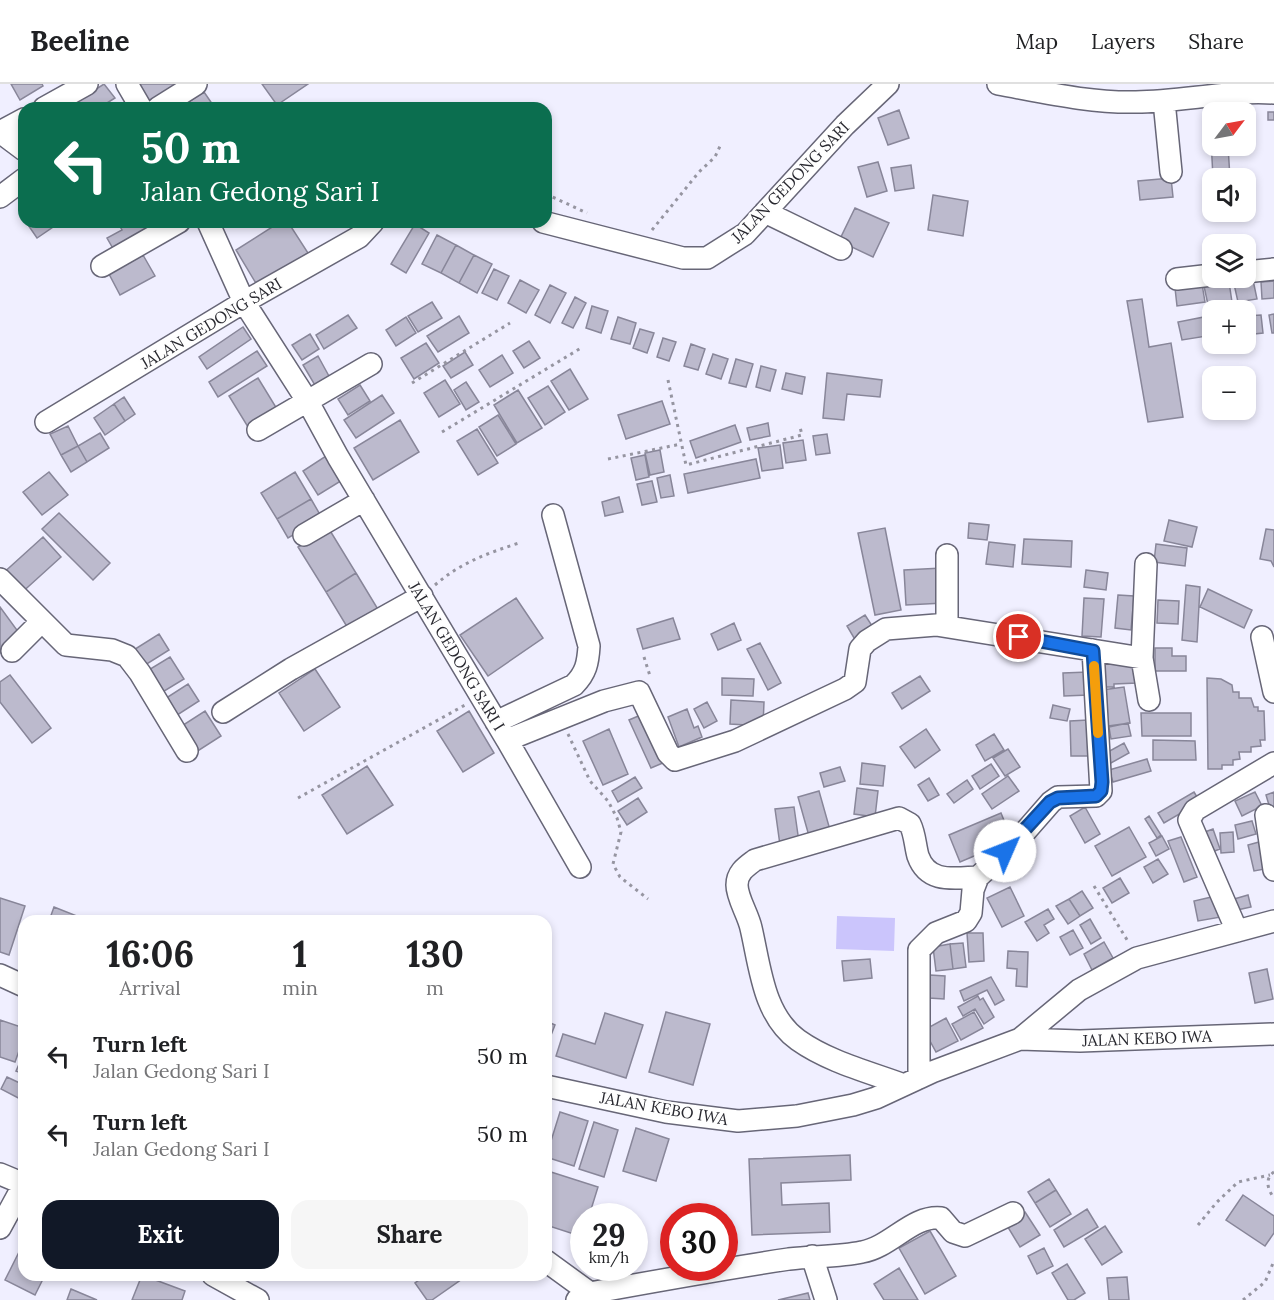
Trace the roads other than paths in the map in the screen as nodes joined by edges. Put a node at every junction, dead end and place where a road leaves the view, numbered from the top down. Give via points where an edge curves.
1 (87, 84) edge
2 (127, 84) edge
3 (196, 84) edge
4 (888, 84) edge
5 (998, 84) edge
6 (1274, 93) edge
7 (1172, 95) edge
8 (55, 102) edge
9 (138, 102) edge
10 (168, 102) edge
11 (18, 122) edge
12 (0, 132) edge
13 (18, 146) edge
14 (1171, 172) dead end
15 (18, 183) edge
16 (0, 197) edge
17 (765, 212) junction
18 (552, 224) edge
19 (168, 228) edge
20 (211, 228) edge
21 (367, 228) edge
22 (841, 249) dead end
23 (102, 266) dead end
24 (1274, 269) edge
25 (1256, 271) edge
26 (1202, 276) edge
27 (1177, 279) dead end
28 (244, 302) junction
29 (371, 364) dead end
30 (308, 402) junction
31 (46, 422) dead end
32 (258, 430) dead end
33 (364, 500) junction
34 (553, 514) dead end
35 (304, 535) dead end
36 (947, 555) dead end
37 (1146, 564) dead end
38 (0, 579) edge
39 (422, 596) junction
40 (41, 622) junction
41 (948, 625) junction
42 (1262, 637) dead end
43 (12, 651) dead end
44 (1093, 651) junction
45 (1142, 658) junction
46 (1274, 692) edge
47 (1149, 700) dead end
48 (223, 711) dead end
49 (501, 731) junction
50 (187, 751) dead end
51 (1274, 763) edge
52 (1266, 814) dead end
53 (580, 867) dead end
54 (1274, 870) edge
55 (978, 877) junction
56 (1274, 921) edge
57 (1237, 931) junction
58 (0, 975) edge
59 (18, 983) edge
60 (1274, 1034) edge
61 (1020, 1039) junction
62 (911, 1081) junction
63 (552, 1087) edge
64 (0, 1174) edge
65 (18, 1182) edge
66 (18, 1195) edge
67 (1013, 1213) dead end
68 (0, 1228) edge
69 (812, 1256) junction
70 (552, 1267) edge
71 (226, 1281) edge
72 (247, 1291) edge
73 (583, 1297) edge
74 (826, 1300) edge

1 - 8 street
2 - 9 street
3 - 10 street
4 - 17 street, JALAN GEDONG SARI via 845,124
5 - 7 street via 1092,101
6 - 7 street
7 - 14 street
11 - 12 street
12 - 13 street
15 - 16 street
17 - 18 street, JALAN GEDONG SARI via 745,234 716,254 699,259
17 - 22 street
19 - 23 street
20 - 28 street, JALAN GEDONG SARI I
21 - 28 street, JALAN GEDONG SARI via 359,237
24 - 25 street
26 - 27 street
28 - 30 street, JALAN GEDONG SARI I
28 - 31 street, JALAN GEDONG SARI
29 - 30 street
30 - 32 street
30 - 33 street, JALAN GEDONG SARI I
33 - 35 street
33 - 39 street, JALAN GEDONG SARI I
34 - 49 street via 589,646 588,660 584,675 574,685
36 - 41 street
37 - 45 street
38 - 40 street
39 - 48 street
39 - 49 street, JALAN GEDONG SARI I
40 - 43 street
40 - 50 street via 72,648 112,650 127,656
41 - 44 street, JALAN GEDONG SARI I
41 - 49 street, JALAN GEDONG SARI I via 886,629 860,649 855,682 845,689 744,737 675,760 639,692 560,719
42 - 46 street
44 - 45 street, JALAN GEDONG SARI I
44 - 55 street via 1101,791 1096,796 1050,802 1016,842
45 - 47 street
49 - 53 street
51 - 57 street via 1195,810 1189,820
52 - 54 street
55 - 62 street via 966,921 936,933 919,950
55 - 62 street via 940,878 929,873 919,857 910,824 899,818 755,860 738,878 768,1000 783,1023 797,1039 831,1057
56 - 57 street, JALAN KEBO IWA
57 - 61 street, JALAN KEBO IWA via 1137,958 1079,990
58 - 59 street
60 - 61 street, JALAN KEBO IWA via 1080,1041
61 - 62 street, JALAN KEBO IWA
62 - 63 street, JALAN KEBO IWA via 853,1105 797,1116 738,1121 666,1112
64 - 65 street
66 - 68 street
67 - 69 street via 965,1236 934,1217 879,1247
69 - 73 street via 713,1270
69 - 74 street
70 - 73 street
71 - 72 street

